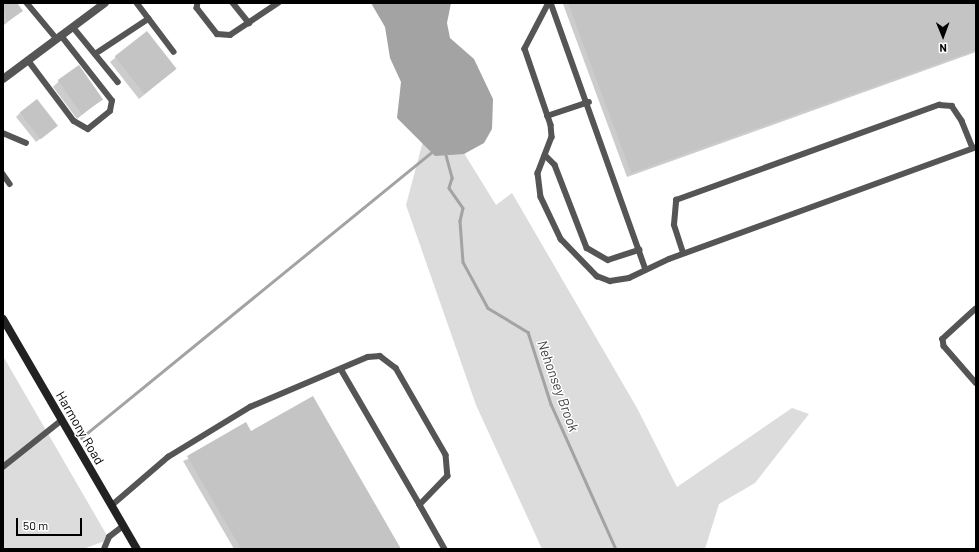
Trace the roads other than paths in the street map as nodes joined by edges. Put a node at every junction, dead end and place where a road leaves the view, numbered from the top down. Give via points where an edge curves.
1 (27, 3) edge
2 (105, 3) edge
3 (137, 3) edge
4 (198, 3) edge
5 (233, 3) edge
6 (278, 3) edge
7 (550, 3) edge
8 (148, 19) junction
9 (248, 23) junction
10 (72, 27) junction
11 (59, 37) junction
12 (174, 52) dead end
13 (95, 54) junction
14 (28, 60) junction
15 (3, 79) edge
16 (118, 82) dead end
17 (588, 102) junction
18 (547, 116) junction
19 (3, 133) edge
20 (26, 143) dead end
21 (974, 148) edge
22 (545, 155) junction
23 (3, 174) edge
24 (10, 184) dead end
25 (638, 250) junction
26 (683, 253) junction
27 (646, 270) junction
28 (976, 309) edge
29 (3, 319) edge
30 (341, 369) junction
31 (976, 383) edge
32 (62, 420) junction
33 (3, 467) edge
34 (420, 505) junction
35 (111, 506) junction
36 (123, 526) junction
37 (104, 549) edge
38 (136, 549) edge
39 (445, 549) edge

1 - 11 lane
2 - 10 street
3 - 8 lane
4 - 9 lane via 197,8 217,34 230,35
5 - 9 lane
6 - 9 lane
7 - 17 lane
7 - 18 lane via 525,49
8 - 12 lane
8 - 13 lane
10 - 11 street
10 - 13 lane
11 - 14 street
11 - 14 lane via 112,101 110,111 88,129 74,121
13 - 16 lane
14 - 15 street
17 - 18 lane
17 - 25 lane
18 - 22 lane via 552,137
19 - 20 lane
21 - 26 lane
21 - 26 lane via 952,106 939,105 714,186 676,200 674,225
22 - 25 lane via 555,165 587,248 608,260
22 - 27 lane via 538,173 541,197 561,239 597,276 610,281
23 - 24 lane
25 - 27 lane
26 - 27 lane
28 - 31 lane via 943,339 944,346
29 - 32 main road, Harmony Road
30 - 34 lane
30 - 34 lane via 380,356 396,368 450,466 442,485
30 - 35 lane via 250,407 183,446
32 - 33 lane
32 - 35 main road, Harmony Road
34 - 39 lane
35 - 36 main road, Harmony Road
36 - 37 lane via 109,537
36 - 38 main road, Harmony Road

